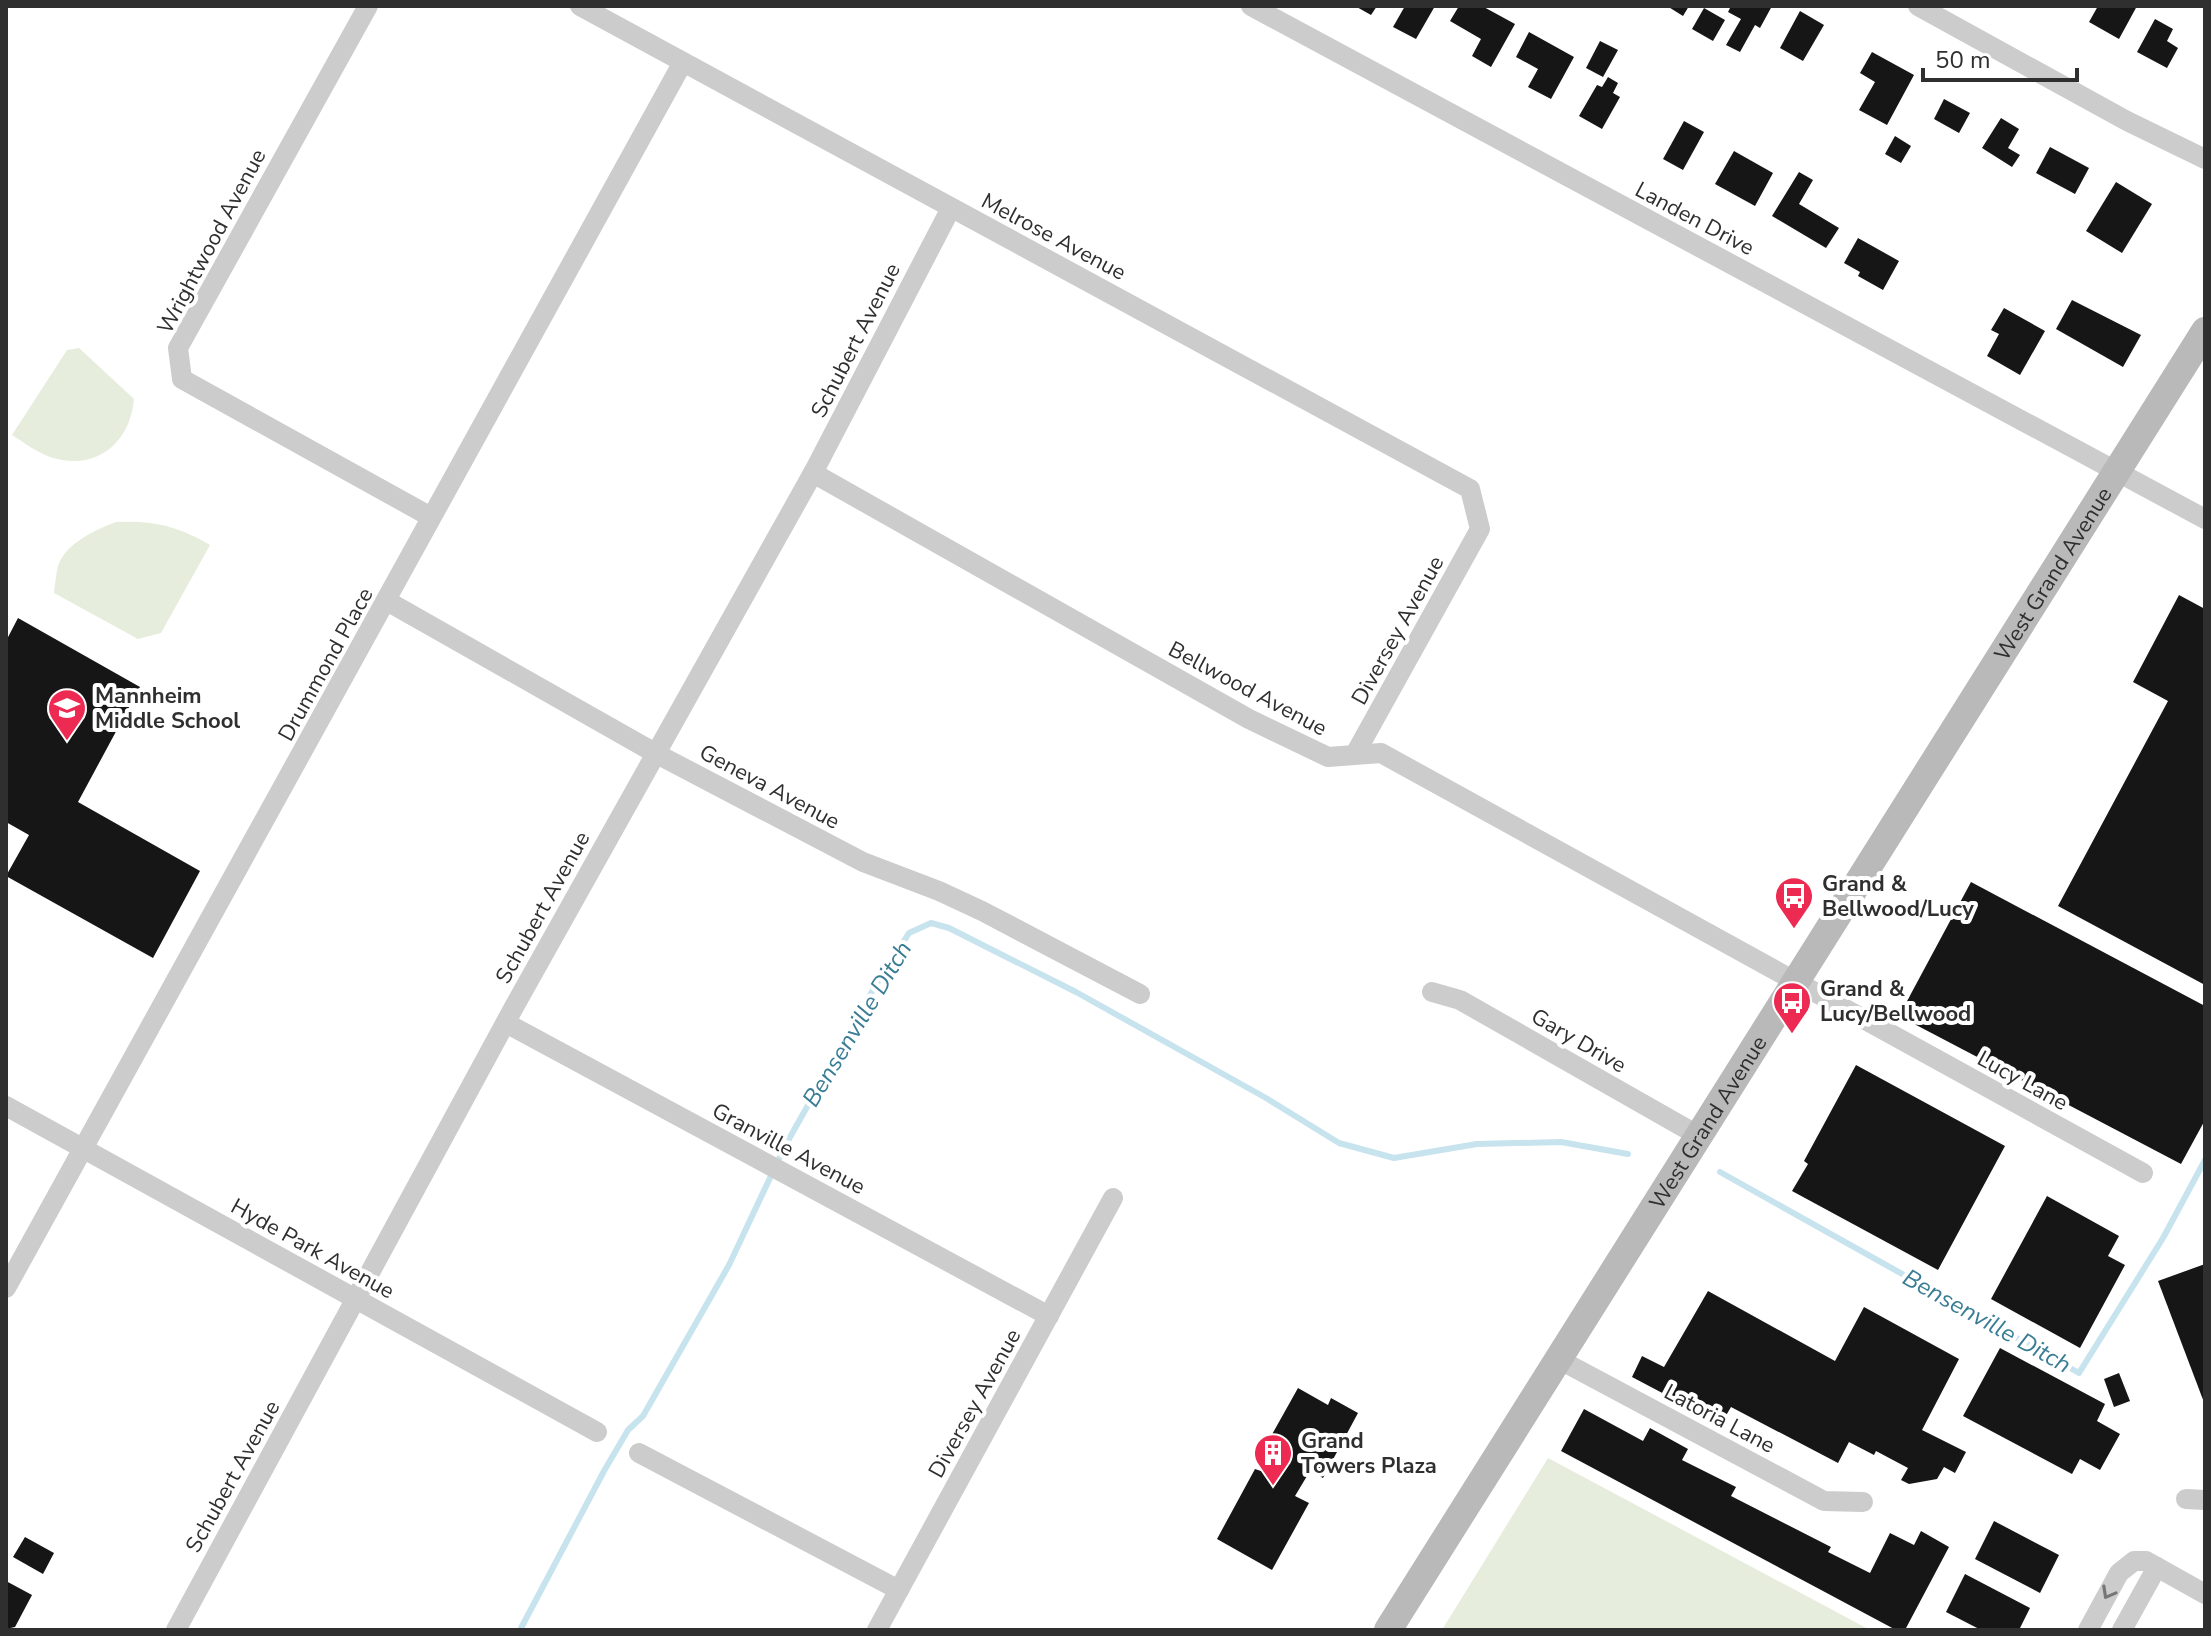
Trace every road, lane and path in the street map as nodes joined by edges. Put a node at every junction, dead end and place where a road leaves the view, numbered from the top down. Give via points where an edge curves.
1 (368, 6) edge
2 (580, 6) edge
3 (1251, 6) edge
4 (1918, 6) edge
5 (683, 62) junction
6 (2205, 159) edge
7 (951, 208) junction
8 (2205, 331) edge
9 (2116, 472) junction
10 (813, 473) junction
11 (431, 517) junction
12 (2205, 519) edge
13 (1480, 529) joint
14 (387, 601) junction
15 (655, 753) junction
16 (1355, 754) junction
17 (1796, 981) junction
18 (1432, 992) dead end
19 (1140, 994) dead end
20 (506, 1023) junction
21 (6, 1106) edge
22 (1699, 1136) junction
23 (83, 1146) junction
24 (2143, 1173) dead end
25 (1113, 1198) dead end
26 (6, 1288) edge
27 (356, 1300) junction
28 (1049, 1316) junction
29 (1560, 1360) junction
30 (597, 1432) dead end
31 (639, 1453) dead end
32 (1863, 1502) dead end
33 (2157, 1567) junction
34 (899, 1590) junction
35 (2205, 1594) edge
36 (176, 1630) edge
37 (877, 1630) edge
38 (1388, 1630) edge
39 (2088, 1630) edge
40 (2122, 1630) edge

1 - 11 street, Wrightwood Avenue via 178,348 182,379
2 - 5 street, Melrose Avenue
3 - 9 street, Landen Drive
4 - 6 street
5 - 7 street, Melrose Avenue
5 - 11 street, Drummond Place
7 - 10 street, Schubert Avenue
7 - 13 street, Melrose Avenue via 1470,489
8 - 9 main road, West Grand Avenue
9 - 12 street, Landen Drive
9 - 17 main road, West Grand Avenue
10 - 15 street, Schubert Avenue
10 - 16 street, Bellwood Avenue via 1249,719 1328,757
11 - 14 street, Drummond Place
13 - 16 street, Diversey Avenue
14 - 15 street, Geneva Avenue
14 - 23 street, Drummond Place
15 - 19 street, Geneva Avenue via 863,862 982,911
15 - 20 street, Schubert Avenue
16 - 17 street, Bellwood Avenue via 1381,753
17 - 22 main road, West Grand Avenue
17 - 24 street, Lucy Lane
18 - 22 street, Gary Drive via 1460,1000
20 - 27 street, Schubert Avenue
20 - 28 street, Granville Avenue
21 - 23 street, Hyde Park Avenue
22 - 29 main road, West Grand Avenue
23 - 26 street, Drummond Place
23 - 27 street, Hyde Park Avenue
25 - 28 street, Diversey Avenue
27 - 30 street, Hyde Park Avenue
27 - 36 street, Schubert Avenue
28 - 34 street, Diversey Avenue
29 - 32 street, Latoria Lane via 1824,1501
29 - 38 main road, West Grand Avenue
31 - 34 street
33 - 35 street
33 -> 39 street via 2134,1561 2119,1573
33 - 40 street
34 - 37 street, Diversey Avenue

